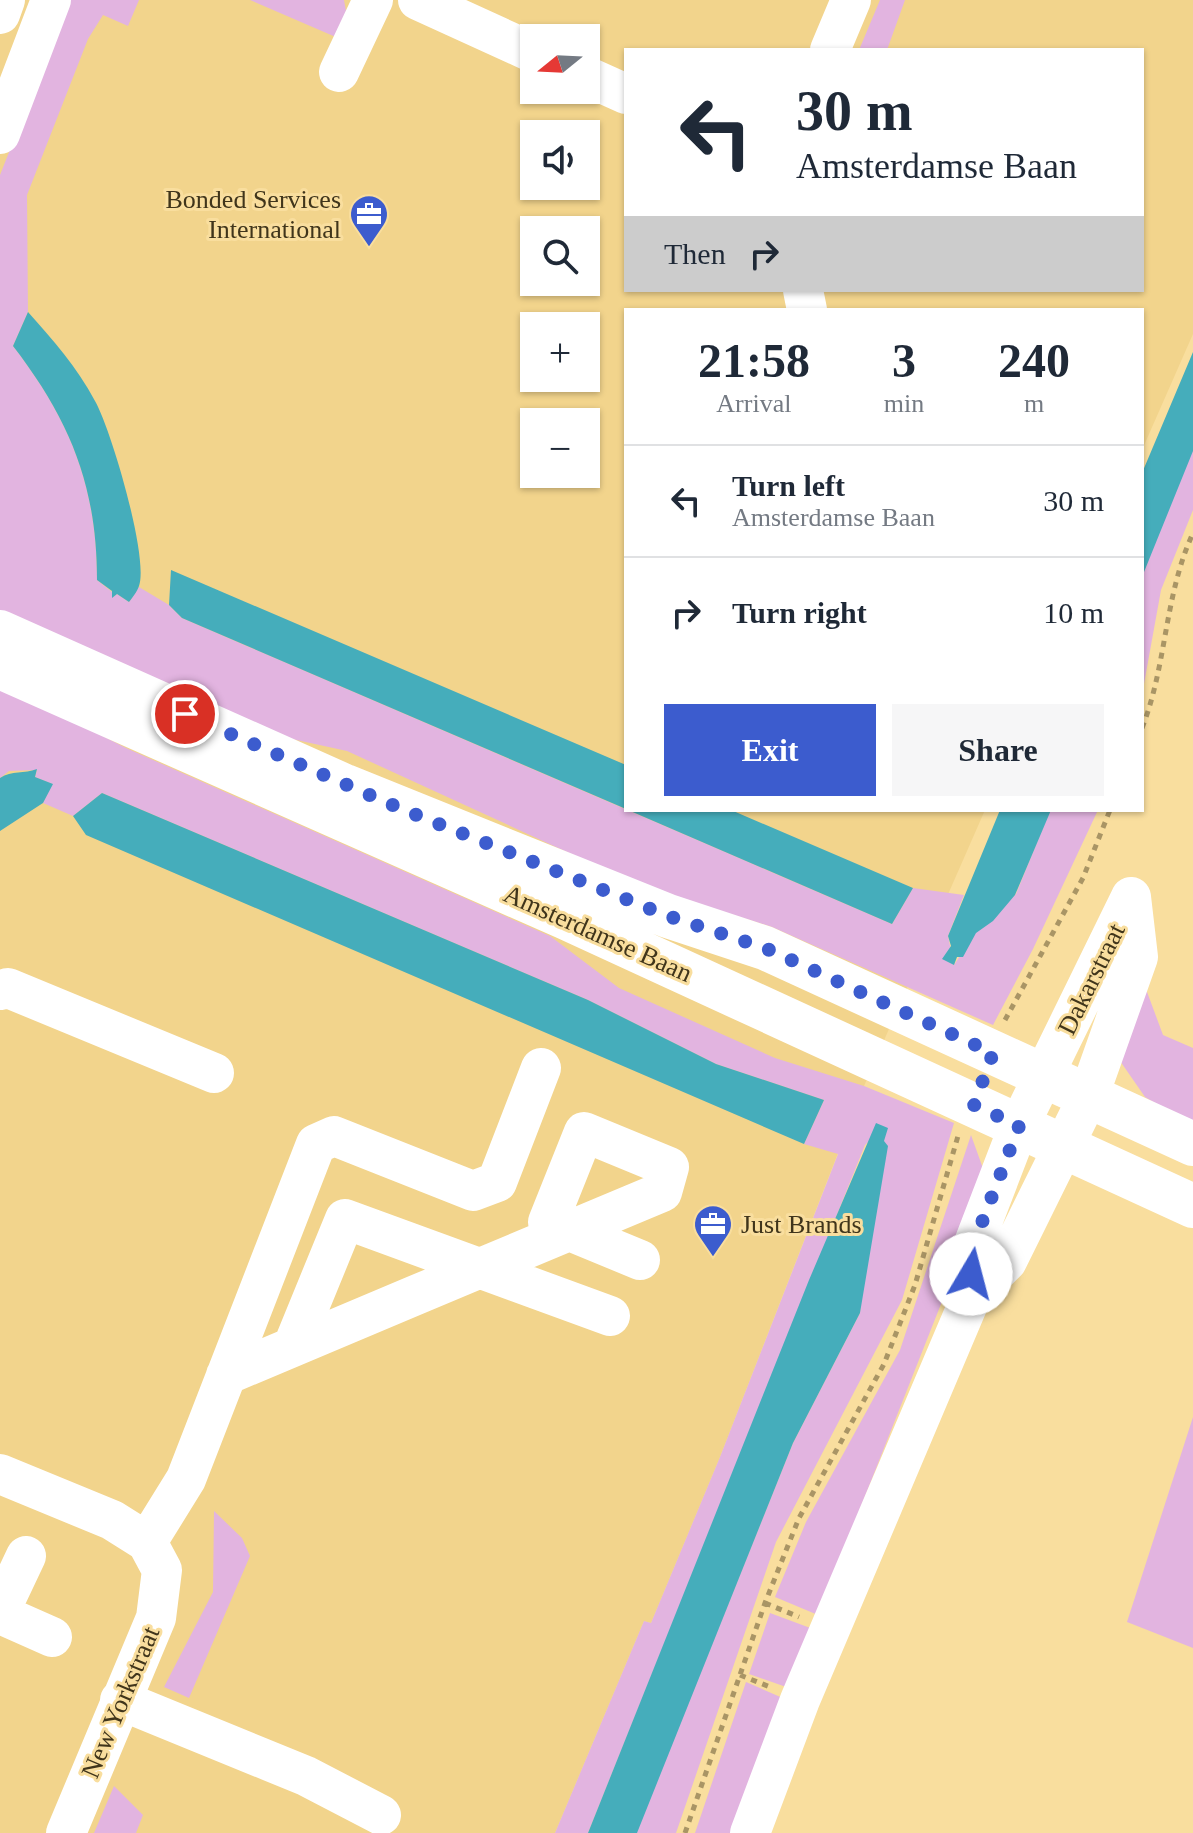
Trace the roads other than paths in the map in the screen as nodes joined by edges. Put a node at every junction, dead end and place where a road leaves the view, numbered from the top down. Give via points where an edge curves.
1 (5, 0) edge
2 (51, 0) edge
3 (373, 0) edge
4 (418, 0) edge
5 (851, 0) edge
6 (0, 14) edge
7 (520, 47) edge
8 (831, 48) edge
9 (339, 72) dead end
10 (600, 82) edge
11 (624, 93) edge
12 (0, 134) edge
13 (0, 632) edge
14 (0, 667) edge
15 (0, 990) edge
16 (541, 1068) dead end
17 (214, 1073) dead end
18 (1045, 1074) junction
19 (1089, 1095) junction
20 (1019, 1126) junction
21 (1193, 1144) edge
22 (1063, 1146) junction
23 (1193, 1206) edge
24 (640, 1260) dead end
25 (483, 1267) junction
26 (320, 1280) junction
27 (971, 1297) junction
28 (385, 1307) junction
29 (610, 1316) dead end
30 (293, 1346) junction
31 (226, 1375) junction
32 (0, 1474) edge
33 (147, 1542) junction
34 (26, 1556) dead end
35 (0, 1613) edge
36 (52, 1637) dead end
37 (120, 1700) junction
38 (381, 1815) dead end
39 (66, 1833) edge
40 (750, 1833) edge

1 - 6 street
2 - 12 street
3 - 9 street
4 - 7 street
5 - 8 street
10 - 11 street
13 - 18 main road, Amsterdamse Baan via 345,786 668,916 765,948
14 - 20 main road, Amsterdamse Baan
15 - 17 street via 8,988
16 - 31 street via 497,1182 473,1191 334,1136 316,1144
18 - 19 main road, Amsterdamse Baan
18 - 19 street, Dakarstraat via 1131,897 1138,957
18 - 20 street
19 - 21 main road, Amsterdamse Baan
19 - 22 street
20 - 22 main road, Amsterdamse Baan
20 - 27 street via 971,1251
22 - 23 main road, Amsterdamse Baan
22 - 27 street via 1007,1261
24 - 25 street via 570,1230
25 - 26 street via 345,1219
25 - 28 street
25 - 29 street
26 - 28 street
26 - 30 street
27 - 40 street via 800,1700
28 - 30 street
30 - 31 street
31 - 33 street via 186,1479
32 - 33 street via 112,1520
33 - 37 street, New Yorkstraat via 162,1570 156,1618
34 - 35 street
35 - 36 street
37 - 38 street via 306,1776
37 - 39 street, New Yorkstraat

